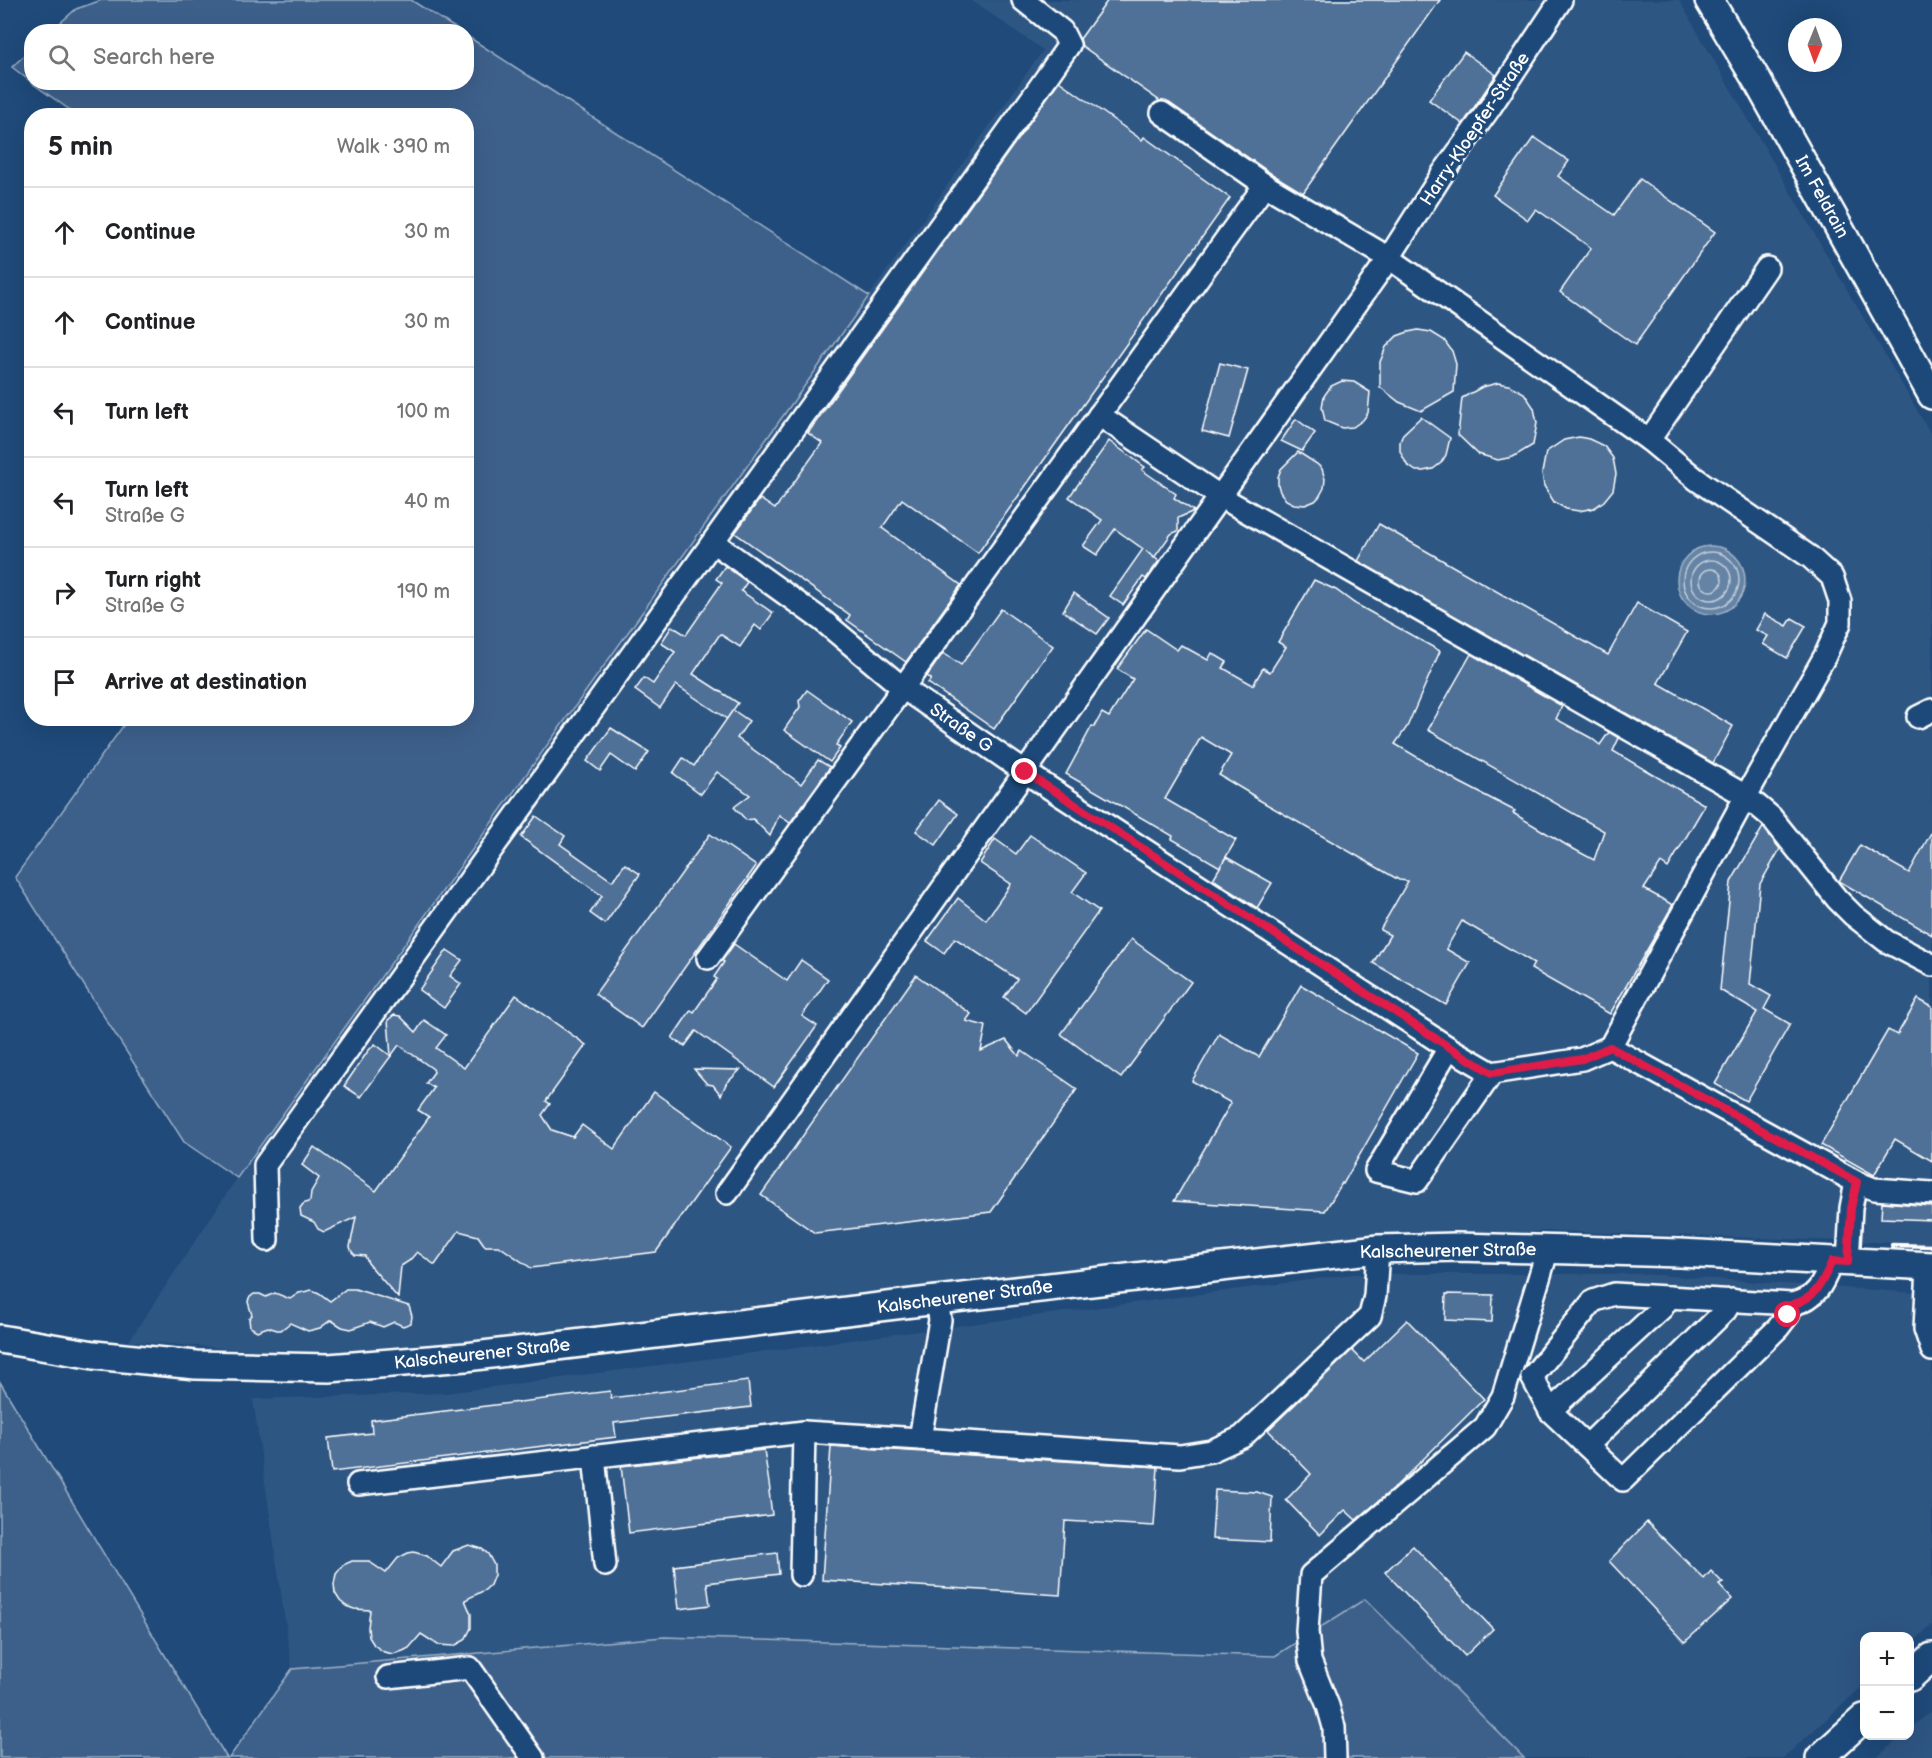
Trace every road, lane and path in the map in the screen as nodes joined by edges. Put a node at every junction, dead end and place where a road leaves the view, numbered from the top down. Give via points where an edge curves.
1 (1023, 0) edge
2 (1561, 0) edge
3 (1709, 0) edge
4 (1162, 113) dead end
5 (1264, 185) junction
6 (1389, 258) junction
7 (1767, 268) dead end
8 (1932, 395) edge
9 (1099, 415) junction
10 (1649, 440) junction
11 (1221, 497) junction
12 (713, 542) junction
13 (903, 688) junction
14 (1025, 772) junction
15 (1746, 796) junction
16 (708, 958) dead end
17 (1932, 965) edge
18 (1449, 1047) junction
19 (1604, 1050) junction
20 (1492, 1073) junction
21 (1857, 1182) junction
22 (727, 1192) dead end
23 (1932, 1193) edge
24 (267, 1240) dead end
25 (1378, 1249) junction
26 (1548, 1249) junction
27 (1840, 1261) junction
28 (1930, 1266) edge
29 (1669, 1297) junction
30 (937, 1300) junction
31 (1732, 1300) junction
32 (1793, 1304) junction
33 (0, 1339) edge
34 (1932, 1350) edge
35 (1550, 1411) junction
36 (804, 1432) junction
37 (920, 1439) junction
38 (1587, 1446) junction
39 (594, 1456) junction
40 (358, 1484) dead end
41 (605, 1565) dead end
42 (801, 1575) dead end
43 (1932, 1657) edge
44 (1914, 1673) edge
45 (388, 1677) dead end
46 (1860, 1722) edge
47 (533, 1758) edge
48 (1335, 1758) edge
49 (1820, 1758) edge

1 - 12 lane via 1062,31 1069,45
2 - 6 lane, Harry-Kloepfer-Straße
3 - 8 main road, Im Feldrain
4 - 5 lane
5 - 6 lane
5 - 9 lane
6 - 10 lane
6 - 11 lane, Harry-Kloepfer-Straße
7 - 10 lane
9 - 11 lane
9 - 13 lane
10 - 15 lane via 1696,479 1810,556 1832,577 1840,601 1840,623 1825,656
11 - 14 lane, Harry-Kloepfer-Straße
11 - 15 lane
12 - 13 lane, Straße G via 823,621
12 - 24 lane via 265,1165
13 - 14 lane, Straße G
13 - 16 lane
14 - 18 lane, Straße G
14 - 22 lane, Harry-Kloepfer-Straße
15 - 17 lane via 1772,817 1853,915 1886,941
15 - 19 lane
18 - 20 lane, Straße G
18 - 20 lane via 1376,1171 1417,1181
19 - 20 lane via 1582,1059
19 - 21 lane
21 - 23 lane via 1874,1190
21 - 27 lane
25 - 26 main road, Kalscheurener Straße
25 - 30 main road, Kalscheurener Straße
25 - 37 lane via 1370,1316 1242,1437 1211,1451 1180,1456
26 - 27 main road, Kalscheurener Straße
26 - 48 lane via 1503,1396 1485,1427 1311,1575 1307,1631 1310,1661 1334,1727
27 - 28 main road, Kalscheurener Straße
27 - 32 lane via 1815,1294
28 - 34 lane via 1925,1329
29 - 31 lane
29 - 35 lane via 1662,1308
29 - 35 lane via 1614,1294 1593,1301 1532,1377
30 - 33 main road, Kalscheurener Straße via 466,1358 329,1368 196,1365 93,1355
30 - 37 lane via 940,1320
31 - 32 lane
31 - 38 lane
32 - 38 lane via 1778,1328 1623,1480
35 - 38 lane
36 - 37 lane
36 - 39 lane
36 - 42 lane
39 - 40 lane
39 - 41 lane
43 - 44 main road
45 - 47 lane via 470,1668
46 - 49 main road

